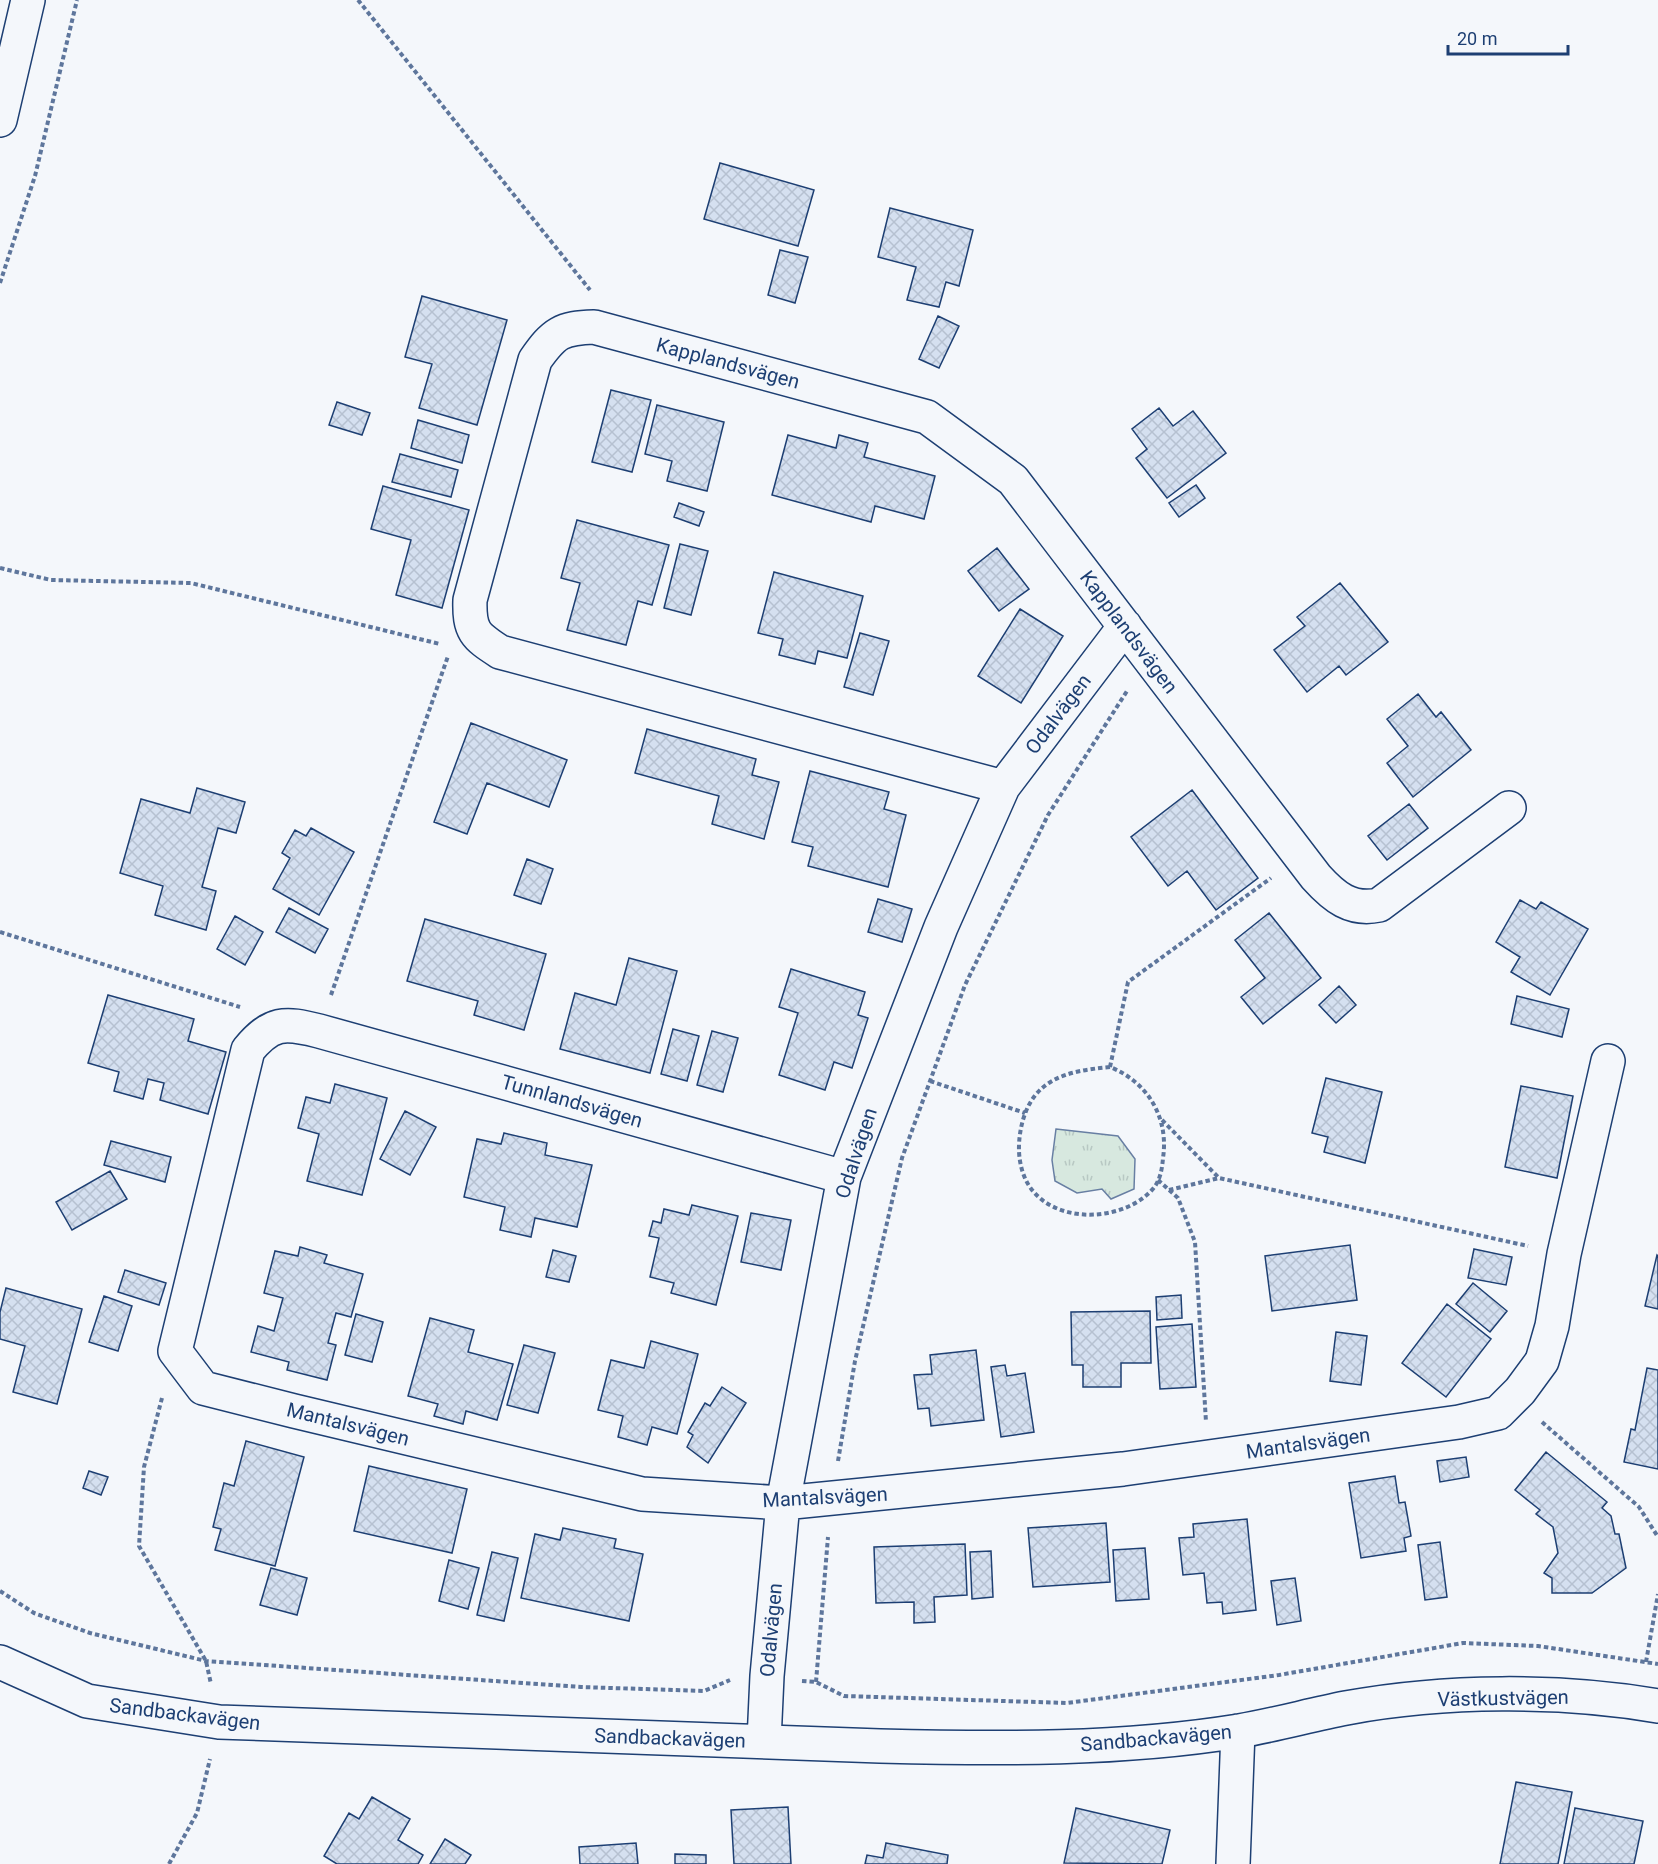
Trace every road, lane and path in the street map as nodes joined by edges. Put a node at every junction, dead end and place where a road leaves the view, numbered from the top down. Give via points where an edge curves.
1 (28, 0) edge
2 (76, 0) edge
3 (358, 0) edge
4 (0, 120) edge
5 (0, 283) edge
6 (612, 331) junction
7 (0, 568) edge
8 (1125, 626) junction
9 (1149, 657) junction
10 (1004, 787) junction
11 (1509, 808) dead end
12 (1301, 857) junction
13 (0, 932) edge
14 (245, 1009) dead end
15 (310, 1028) junction
16 (1608, 1061) dead end
17 (1110, 1067) junction
18 (930, 1081) junction
19 (1025, 1113) junction
20 (1162, 1119) junction
21 (844, 1177) junction
22 (1219, 1178) junction
23 (1158, 1180) junction
24 (1169, 1190) junction
25 (1564, 1254) junction
26 (175, 1351) junction
27 (1520, 1391) junction
28 (1209, 1457) junction
29 (831, 1500) junction
30 (783, 1503) junction
31 (1658, 1537) edge
32 (0, 1591) edge
33 (1658, 1594) edge
34 (206, 1661) junction
35 (0, 1662) edge
36 (1646, 1662) junction
37 (1658, 1664) edge
38 (767, 1676) junction
39 (816, 1682) junction
40 (1658, 1706) edge
41 (1348, 1708) joint
42 (219, 1722) junction
43 (1238, 1731) junction
44 (764, 1741) junction
45 (169, 1864) edge
46 (1233, 1864) edge

1 - 4 street
2 - 5 path via 35,176
3 - 6 path via 604,306
6 - 8 street, Kapplandsvägen via 927,417 1013,480
6 - 10 street, Kapplandsvägen via 569,328 550,339 535,360 470,600 470,621 478,638 500,652
7 - 15 path via 51,580 191,583 451,647
8 - 9 street, Kapplandsvägen
8 - 10 street, Odalvägen
9 - 12 street, Kapplandsvägen
9 - 18 path via 1048,815 964,985
10 - 21 street, Odalvägen via 941,927
11 - 12 street, Kapplandsvägen via 1379,904 1365,908 1347,904 1330,893
12 - 17 path via 1128,982
13 - 14 path
15 - 21 street, Tunnlandsvägen
15 - 26 street via 278,1025 262,1033 248,1050
16 - 25 street, Mantalsvägen
17 - 19 path via 1058,1077 1032,1098
17 - 20 path via 1137,1084
18 - 19 path
18 - 29 path via 902,1158 855,1361
19 - 23 path via 1020,1163 1033,1192 1047,1203 1079,1215 1117,1211 1140,1200
20 - 22 path
20 - 23 path via 1165,1142
21 - 30 street, Odalvägen
22 - 24 path
22 - 25 path
23 - 24 path
24 - 28 path via 1178,1198 1195,1242
25 - 27 street, Mantalsvägen via 1542,1361
26 - 30 street, Mantalsvägen via 202,1388 294,1412 642,1494
26 - 34 path via 144,1467 139,1546
27 - 28 street, Mantalsvägen via 1498,1413 1459,1422
27 - 31 path via 1542,1422 1639,1507
28 - 29 street, Mantalsvägen via 1123,1470
29 - 30 street, Mantalsvägen
29 - 39 path
30 - 38 street, Odalvägen
32 - 34 path via 34,1613 90,1633
33 - 36 path
34 - 38 path via 615,1688 705,1690 742,1676
34 - 42 path
35 - 42 street, Sandbackavägen via 87,1701
36 - 37 path
36 - 39 path via 1538,1646 1462,1643 1279,1675 1067,1703 844,1696
38 - 39 path
38 - 44 street, Odalvägen
40 - 41 street, Västkustvägen via 1542,1694 1448,1697
41 - 43 street, Sandbackavägen
42 - 44 street, Sandbackavägen
42 - 45 path via 197,1813
43 - 44 street, Sandbackavägen via 1122,1743 989,1748
43 - 46 street

